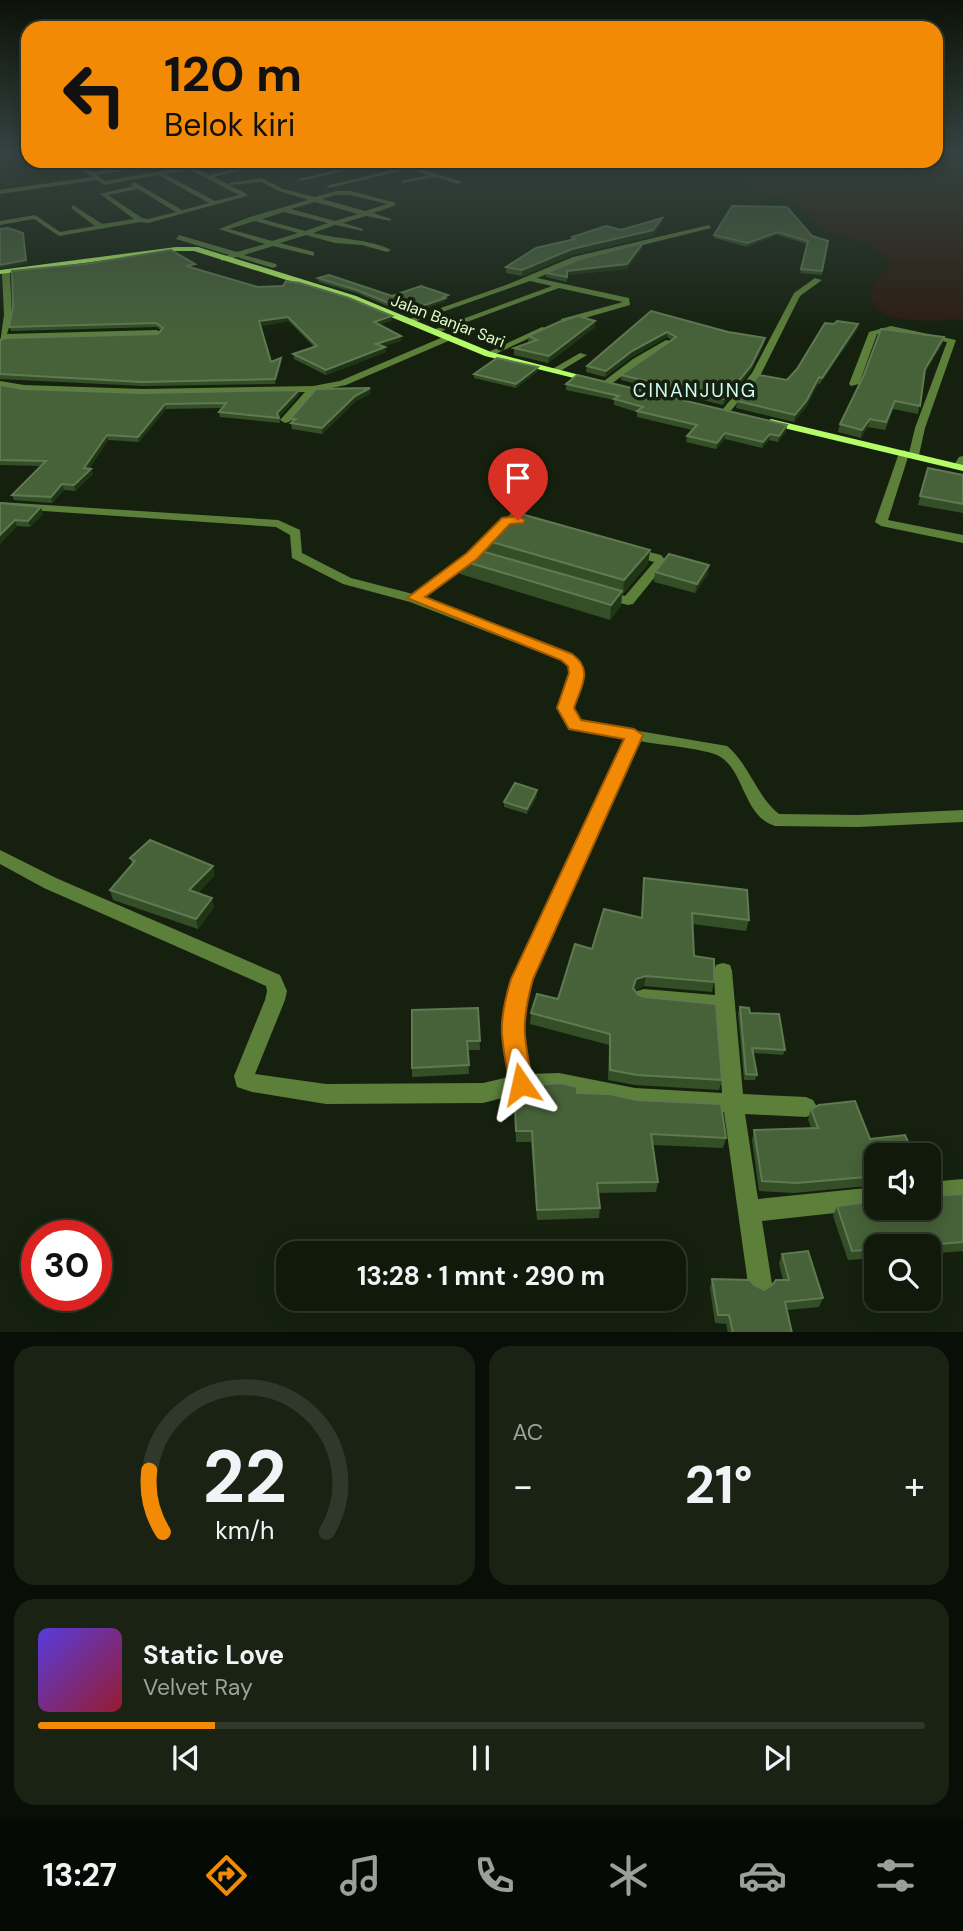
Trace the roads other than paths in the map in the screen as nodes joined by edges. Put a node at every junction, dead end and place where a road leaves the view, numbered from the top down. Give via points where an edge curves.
1 (82, 213) edge
2 (133, 213) edge
3 (176, 213) edge
4 (268, 213) edge
5 (298, 213) edge
6 (362, 213) edge
7 (365, 214) junction
8 (252, 218) junction
9 (144, 220) junction
10 (388, 220) dead end
11 (0, 223) edge
12 (336, 223) junction
13 (100, 226) junction
14 (129, 226) dead end
15 (709, 227) dead end
16 (361, 230) dead end
17 (306, 233) junction
18 (180, 237) dead end
19 (272, 243) junction
20 (387, 250) dead end
21 (311, 254) dead end
22 (236, 255) junction
23 (225, 259) junction
24 (273, 266) dead end
25 (3, 272) edge
26 (530, 279) junction
27 (818, 280) edge
28 (555, 288) dead end
29 (4, 298) edge
30 (408, 321) junction
31 (4, 325) edge
32 (434, 331) junction
33 (157, 333) edge
34 (450, 337) junction
35 (1, 339) edge
36 (669, 342) edge
37 (488, 354) junction
38 (583, 355) dead end
39 (554, 371) junction
40 (607, 383) junction
41 (0, 384) edge
42 (854, 384) dead end
43 (623, 387) edge
44 (313, 389) junction
45 (716, 409) edge
46 (726, 411) junction
47 (740, 415) edge
48 (754, 418) edge
49 (285, 420) dead end
50 (909, 454) junction
51 (961, 465) edge
52 (0, 505) edge
53 (511, 519) edge
54 (963, 539) edge
55 (619, 548) edge
56 (586, 590) edge
57 (415, 598) junction
58 (634, 735) junction
59 (963, 816) edge
60 (0, 856) edge
61 (723, 971) dead end
62 (644, 997) edge
63 (725, 1004) junction
64 (521, 1084) junction
65 (733, 1105) junction
66 (806, 1107) dead end
67 (963, 1189) edge
68 (941, 1192) edge
69 (864, 1199) edge
70 (750, 1211) junction
71 (760, 1284) dead end

1 - 13 street
2 - 9 street
3 - 9 street
4 - 8 street
5 - 12 street
6 - 7 street
7 - 10 street
7 - 12 street
8 - 17 street
8 - 19 street via 222,229
9 - 13 street
9 - 14 street
11 - 13 street via 35,217 59,234
12 - 16 street
12 - 17 street
15 - 26 street via 576,259
17 - 19 street
17 - 20 street
18 - 22 street
19 - 21 street
19 - 22 street
22 - 23 street
22 - 24 street
23 - 25 street, Jalan Banjar Sari via 176,249
23 - 30 street, Jalan Banjar Sari via 353,298
25 - 29 street
26 - 30 street
26 - 37 street via 627,303 555,324
27 - 46 street via 797,295 755,374
28 - 32 street
29 - 31 street
30 - 32 street, Jalan Banjar Sari
31 - 35 street
32 - 34 street, Jalan Banjar Sari
33 - 35 street
34 - 37 street, Jalan Banjar Sari
34 - 44 street via 343,383
36 - 40 street
37 - 39 street, Jalan Banjar Sari
38 - 39 street
39 - 40 street, Jalan Banjar Sari
40 - 43 street, Jalan Banjar Sari
41 - 44 street via 143,392
42 - 50 street via 873,332 891,329 952,340
44 - 49 street
45 - 46 street
46 - 47 street
48 - 50 street
50 - 51 street
50 - 54 street via 881,522
52 - 57 street via 278,524 296,533 296,555 347,580
53 - 57 street via 478,558
55 - 56 street via 661,562 628,601
57 - 58 street via 566,657 576,664 566,708 575,725
58 - 59 street via 723,750 734,759 763,813 775,820
58 - 64 street via 522,979 511,1031
60 - 64 street via 50,883 273,981 275,1000 244,1076 248,1081 326,1094 483,1093
61 - 63 street
62 - 63 street
63 - 65 street
64 - 65 street via 559,1082 635,1098
65 - 66 street
65 - 70 street
67 - 68 street
69 - 70 street
70 - 71 street

